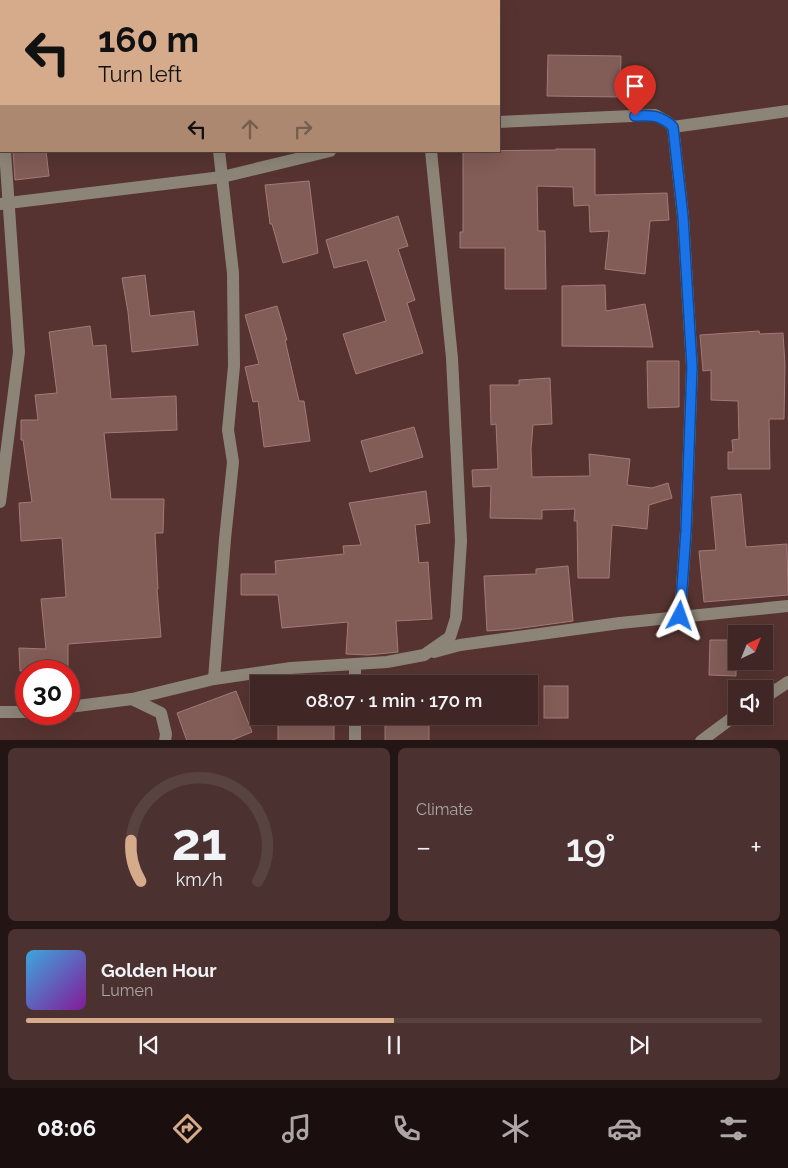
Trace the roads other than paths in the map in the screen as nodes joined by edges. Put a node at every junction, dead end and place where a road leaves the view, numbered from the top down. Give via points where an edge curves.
1 (788, 111) edge
2 (500, 122) edge
3 (673, 127) junction
4 (5, 152) edge
5 (219, 152) edge
6 (326, 152) edge
7 (432, 152) edge
8 (222, 176) junction
9 (4, 203) edge
10 (0, 502) edge
11 (788, 606) edge
12 (680, 616) junction
13 (424, 655) junction
14 (355, 665) junction
15 (355, 675) edge
16 (214, 679) junction
17 (788, 682) edge
18 (773, 692) edge
19 (132, 699) junction
20 (80, 706) edge
21 (0, 712) edge
22 (15, 712) edge
23 (728, 721) edge
24 (355, 725) edge
25 (165, 740) edge
26 (354, 740) edge
27 (701, 740) edge

1 - 3 street
2 - 3 street via 655,115
3 - 12 street via 683,217 692,367
4 - 9 street
5 - 8 street
6 - 8 street
7 - 13 street via 452,358 461,540 456,618 450,637
8 - 9 street
8 - 16 street via 233,273 234,366 228,430 233,462
9 - 10 street via 19,352
11 - 12 street
12 - 13 street via 460,645
13 - 14 street
14 - 15 street
14 - 16 street via 291,668
16 - 19 street
17 - 18 street
19 - 20 street
19 - 25 street via 161,713
21 - 22 street
23 - 27 street
24 - 26 street

